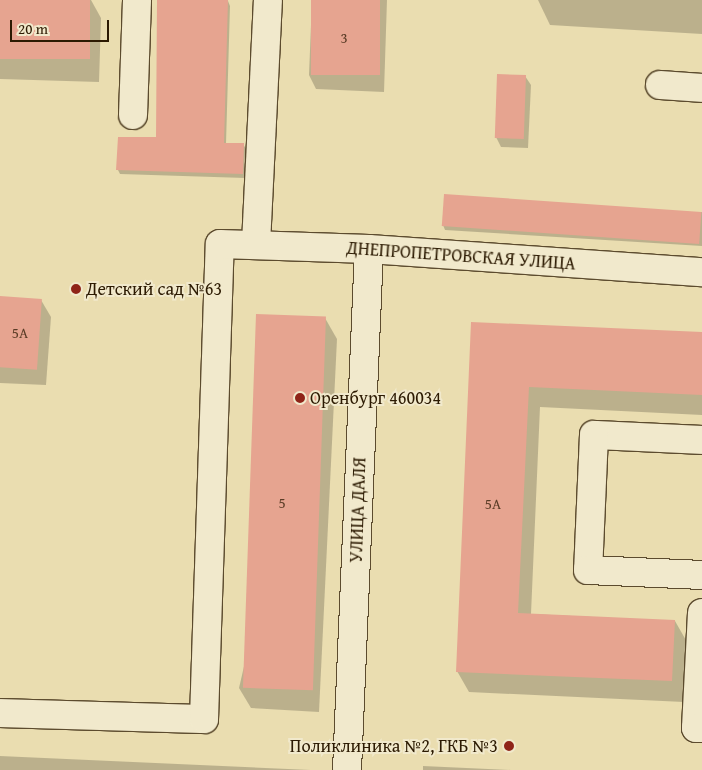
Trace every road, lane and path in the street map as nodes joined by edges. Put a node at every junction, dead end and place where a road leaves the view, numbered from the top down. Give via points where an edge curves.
1 (137, 0) edge
2 (268, 0) edge
3 (660, 85) dead end
4 (702, 88) edge
5 (133, 115) dead end
6 (256, 244) junction
7 (369, 249) junction
8 (702, 272) edge
9 (702, 440) edge
10 (702, 575) edge
11 (702, 612) edge
12 (0, 713) edge
13 (702, 728) edge
14 (347, 770) edge

1 - 5 street
2 - 6 street
3 - 4 street
6 - 7 street, ДНЕПРОПЕТРОВСКАЯ УЛИЦА
6 - 12 street, ДНЕПРОПЕТРОВСКАЯ УЛИЦА via 220,244 204,719
7 - 8 street, ДНЕПРОПЕТРОВСКАЯ УЛИЦА
7 - 14 street, УЛИЦА ДАЛЯ
9 - 10 street via 594,435 588,570
11 - 13 street via 696,728

